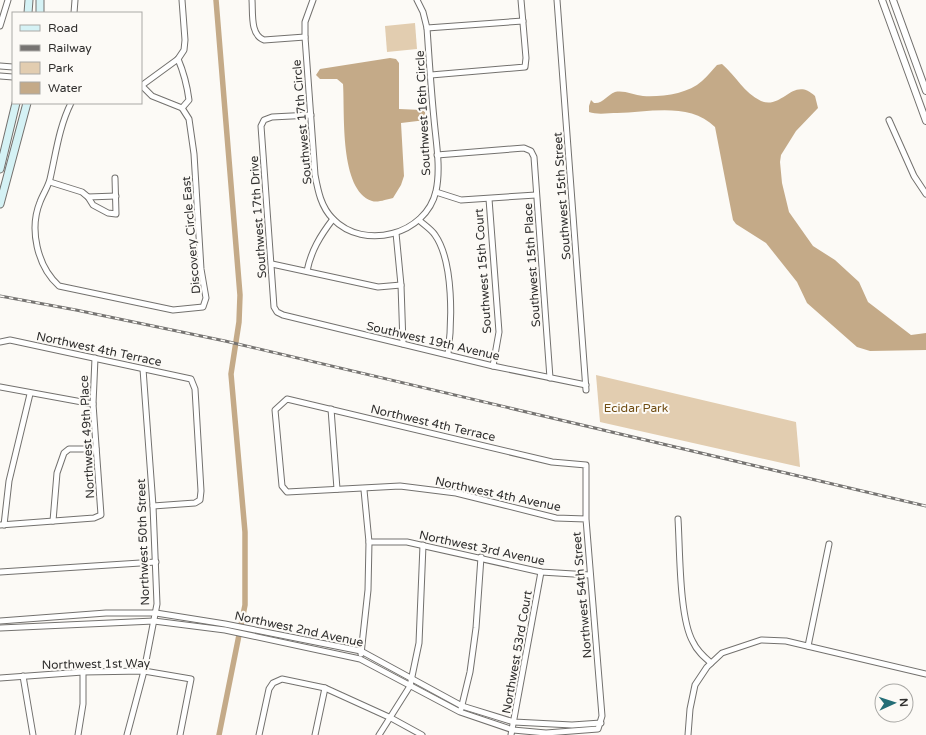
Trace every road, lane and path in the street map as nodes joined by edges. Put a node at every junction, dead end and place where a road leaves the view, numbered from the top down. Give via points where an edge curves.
1 (8, 0) edge
2 (29, 0) edge
3 (40, 0) edge
4 (75, 0) edge
5 (182, 0) edge
6 (252, 0) edge
7 (313, 0) edge
8 (417, 0) edge
9 (521, 0) edge
10 (557, 0) edge
11 (882, 0) edge
12 (893, 0) edge
13 (28, 12) edge
14 (40, 12) edge
15 (74, 12) edge
16 (523, 21) junction
17 (0, 26) edge
18 (427, 28) junction
19 (305, 37) junction
20 (178, 59) junction
21 (0, 66) edge
22 (12, 67) edge
23 (430, 75) junction
24 (0, 76) edge
25 (12, 77) edge
26 (142, 86) edge
27 (926, 91) edge
28 (16, 104) edge
29 (27, 104) edge
30 (71, 104) edge
31 (182, 108) junction
32 (311, 115) junction
33 (889, 120) dead end
34 (926, 122) edge
35 (437, 155) junction
36 (0, 169) edge
37 (115, 178) dead end
38 (50, 182) junction
39 (436, 192) junction
40 (926, 194) edge
41 (536, 195) junction
42 (116, 196) junction
43 (88, 197) junction
44 (489, 199) junction
45 (0, 204) edge
46 (333, 219) junction
47 (419, 220) junction
48 (396, 233) junction
49 (272, 264) junction
50 (307, 271) junction
51 (401, 285) junction
52 (277, 312) joint
53 (1, 341) edge
54 (403, 344) junction
55 (448, 354) junction
56 (95, 358) junction
57 (493, 366) junction
58 (143, 369) junction
59 (550, 378) junction
60 (0, 387) edge
61 (586, 388) joint
62 (30, 394) junction
63 (93, 404) junction
64 (331, 409) junction
65 (96, 449) junction
66 (586, 465) joint
67 (337, 489) junction
68 (364, 490) junction
69 (287, 492) joint
70 (153, 506) junction
71 (586, 519) junction
72 (678, 519) dead end
73 (53, 521) junction
74 (2, 525) edge
75 (369, 542) junction
76 (829, 544) dead end
77 (423, 545) junction
78 (481, 557) junction
79 (156, 562) junction
80 (0, 572) edge
81 (541, 572) junction
82 (590, 575) junction
83 (156, 613) junction
84 (0, 620) edge
85 (154, 621) junction
86 (0, 628) edge
87 (808, 646) junction
88 (361, 651) junction
89 (360, 659) junction
90 (711, 663) junction
91 (926, 667) edge
92 (144, 671) junction
93 (83, 672) junction
94 (925, 674) edge
95 (23, 676) junction
96 (0, 678) edge
97 (411, 678) junction
98 (410, 686) junction
99 (324, 688) junction
100 (461, 709) junction
101 (391, 718) junction
102 (514, 722) junction
103 (601, 723) junction
104 (512, 732) edge
105 (33, 735) edge
106 (78, 735) edge
107 (127, 735) edge
108 (180, 735) edge
109 (260, 735) edge
110 (315, 735) edge
111 (379, 735) edge
112 (422, 735) edge
113 (688, 735) edge

1 - 17 street
2 - 13 main road
3 - 14 main road
4 - 15 street
5 - 20 street via 185,40 184,50
6 - 19 street via 255,34 258,38 264,40
7 - 19 street, Southwest 17th Circle via 306,22
8 - 18 street, Southwest 16th Circle
9 - 16 street
10 - 61 street, Southwest 15th Street
11 - 34 street
12 - 27 street
16 - 18 street
16 - 23 street via 525,66
18 - 23 street, Southwest 16th Circle
19 - 32 street, Southwest 17th Circle
20 - 26 street
20 - 31 street via 188,88 188,100
21 - 22 street
23 - 35 street, Southwest 16th Circle
24 - 25 street
26 - 31 street via 152,96
28 - 36 main road
29 - 45 main road
30 - 38 street, Discovery Circle East via 64,118
31 - 38 street, Discovery Circle East via 189,119 194,154 201,269 206,298 204,306 172,310 59,286 46,268 34,238 39,202
32 - 46 street, Southwest 17th Circle via 319,195
32 - 49 street, Southwest 17th Drive via 264,120 261,126
33 - 40 street via 914,176
35 - 39 street, Southwest 16th Circle
35 - 41 street, Southwest 15th Place via 524,148 531,151 534,157
37 - 42 street
38 - 43 street via 82,192
39 - 44 street via 461,200
39 - 47 street, Southwest 16th Circle via 430,206
41 - 44 street
41 - 59 street, Southwest 15th Place
42 - 43 street
42 - 43 street via 116,214 93,205
44 - 57 street, Southwest 15th Court via 499,332
46 - 48 street, Southwest 17th Circle via 359,233 386,236
46 - 50 street via 317,241
47 - 48 street, Southwest 16th Circle
47 - 55 street via 435,235 444,253 451,330
48 - 51 street
49 - 50 street
49 - 52 street, Southwest 17th Drive via 274,307
50 - 51 street via 378,287
51 - 54 street
52 - 54 street, Southwest 19th Avenue
53 - 56 street, Northwest 4th Terrace via 10,340
54 - 55 street, Southwest 19th Avenue
55 - 57 street, Southwest 19th Avenue
56 - 58 street, Northwest 4th Terrace
56 - 63 street, Northwest 49th Place
57 - 59 street, Southwest 19th Avenue
58 - 70 street, Northwest 50th Street
58 - 70 street, Northwest 4th Terrace via 192,379 195,389 200,500 195,503
59 - 61 street, Southwest 19th Avenue
60 - 62 street
62 - 63 street
62 - 74 street via 9,481
63 - 65 street, Northwest 49th Place
64 - 66 street, Northwest 4th Terrace via 552,462
64 - 67 street
64 - 69 street, Northwest 4th Terrace via 287,399 275,410 282,486
65 - 73 street via 69,449 64,453 57,473
65 - 73 street, Northwest 49th Place via 100,515 94,518
66 - 71 street, Northwest 54th Street
67 - 68 street, Northwest 4th Avenue
67 - 69 street, Northwest 4th Avenue
68 - 71 street, Northwest 4th Avenue via 400,486 456,493 556,518
68 - 75 street
70 - 79 street, Northwest 50th Street
71 - 82 street, Northwest 54th Street
72 - 90 street via 684,607 689,634 701,655
73 - 74 street
75 - 77 street, Northwest 3rd Avenue via 407,542
75 - 88 street via 368,590
76 - 87 street
77 - 78 street, Northwest 3rd Avenue
77 - 97 street via 419,643
78 - 81 street, Northwest 3rd Avenue
78 - 100 street via 476,628 470,672
79 - 80 street
79 - 83 street, Northwest 50th Street
81 - 82 street, Northwest 3rd Avenue
81 - 102 street, Northwest 53rd Court
82 - 103 street, Northwest 54th Street
83 - 84 street, Northwest 2nd Avenue via 106,613
83 - 85 street, Northwest 50th Street
83 - 88 street, Northwest 2nd Avenue via 229,624
85 - 86 street, Northwest 2nd Avenue
85 - 89 street, Northwest 2nd Avenue via 229,631
85 - 92 street, Northwest 50th Street
87 - 90 street via 786,641 761,640 722,653
87 - 94 street
88 - 89 street
88 - 97 street, Northwest 2nd Avenue
89 - 98 street, Northwest 2nd Avenue
90 - 113 street via 695,685
91 - 94 street
92 - 93 street, Northwest 1st Way
92 - 107 street, Northwest 50th Street
92 - 108 street, Northwest 1st Way via 191,679
93 - 95 street, Northwest 1st Way
93 - 106 street via 83,704
95 - 96 street, Northwest 1st Way
95 - 105 street
97 - 98 street
97 - 100 street, Northwest 2nd Avenue
98 - 100 street, Northwest 2nd Avenue
98 - 101 street
99 - 101 street
99 - 109 street via 282,679 273,683 269,689
99 - 110 street
100 - 102 street, Northwest 2nd Avenue
100 - 104 street, Northwest 2nd Avenue
101 - 111 street
101 - 112 street
102 - 103 street, Northwest 2nd Avenue via 572,725
102 - 104 street, Northwest 53rd Court
103 - 104 street, Northwest 2nd Avenue via 598,729 546,733

